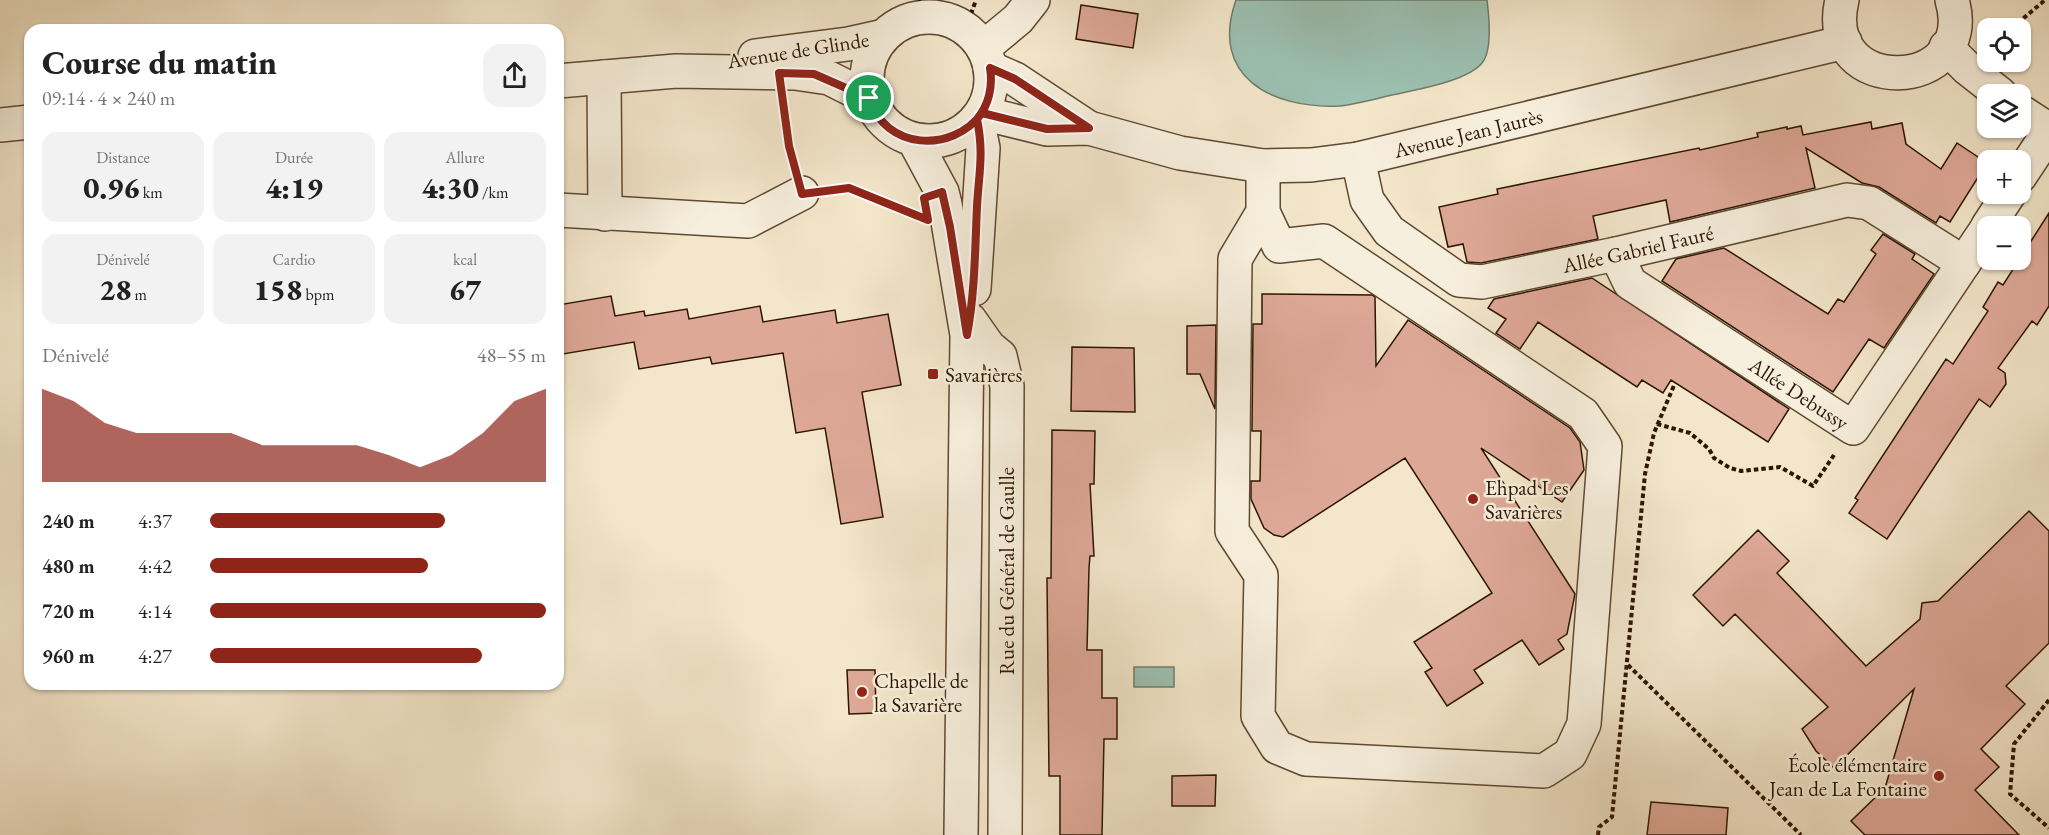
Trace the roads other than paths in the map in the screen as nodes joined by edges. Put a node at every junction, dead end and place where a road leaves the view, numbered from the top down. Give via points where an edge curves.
1 (1033, 0) edge
2 (1842, 0) edge
3 (1953, 0) edge
4 (920, 6) edge
5 (884, 36) junction
6 (977, 36) edge
7 (1845, 42) junction
8 (1946, 47) junction
9 (676, 71) junction
10 (604, 77) junction
11 (564, 80) edge
12 (1987, 84) edge
13 (869, 98) junction
14 (979, 116) junction
15 (2031, 119) edge
16 (24, 123) edge
17 (0, 125) edge
18 (1089, 128) junction
19 (2049, 131) edge
20 (914, 140) junction
21 (1358, 159) junction
22 (2031, 159) edge
23 (1263, 166) junction
24 (802, 194) road end
25 (564, 211) edge
26 (1263, 212) junction
27 (605, 214) junction
28 (1977, 244) edge
29 (1616, 254) junction
30 (1964, 263) junction
31 (968, 327) junction
32 (961, 835) edge
33 (1005, 835) edge

1 - 6 street via 1018,19
2 - 7 street via 1840,21
3 - 8 street via 1955,26
4 - 5 street
4 - 6 street
5 - 9 street, Avenue de Glinde
5 - 13 street via 873,50 868,67
6 - 14 street via 989,95
6 - 18 street, Avenue Jean Jaurès via 1024,85
7 - 8 street via 1866,65 1878,72 1898,75 1923,69
7 - 21 street, Avenue Jean Jaurès
8 - 12 street
9 - 10 street, Avenue de Glinde
9 - 13 street, Avenue de Glinde via 814,74
10 - 11 street, Avenue de Glinde
10 - 27 street
13 - 20 street via 883,123
14 - 18 street, Avenue Jean Jaurès via 1047,129
14 - 20 street via 950,138
14 - 31 street, Rue du Général de Gaulle via 983,148
15 - 19 street
16 - 17 street
18 - 23 street, Avenue Jean Jaurès via 1180,153
19 - 22 street
20 - 31 street, Rue du Général de Gaulle via 944,198
21 - 23 street, Avenue Jean Jaurès
21 - 29 street, Allée Gabriel Fauré via 1367,200 1389,231 1460,280 1482,282
23 - 26 street
24 - 27 street via 748,221
25 - 27 street
26 - 26 street via 1235,259 1232,531 1261,575 1258,716 1277,747 1306,759 1544,771 1570,754 1584,724 1605,447 1583,414 1324,241 1280,246
28 - 30 street, Allée Debussy
29 - 30 street, Allée Gabriel Fauré via 1847,200 1869,203
29 - 30 street, Allée Debussy via 1630,283 1853,428
31 - 32 street, Rue du Général de Gaulle
31 - 33 street, Rue du Général de Gaulle via 1000,356 1007,386

